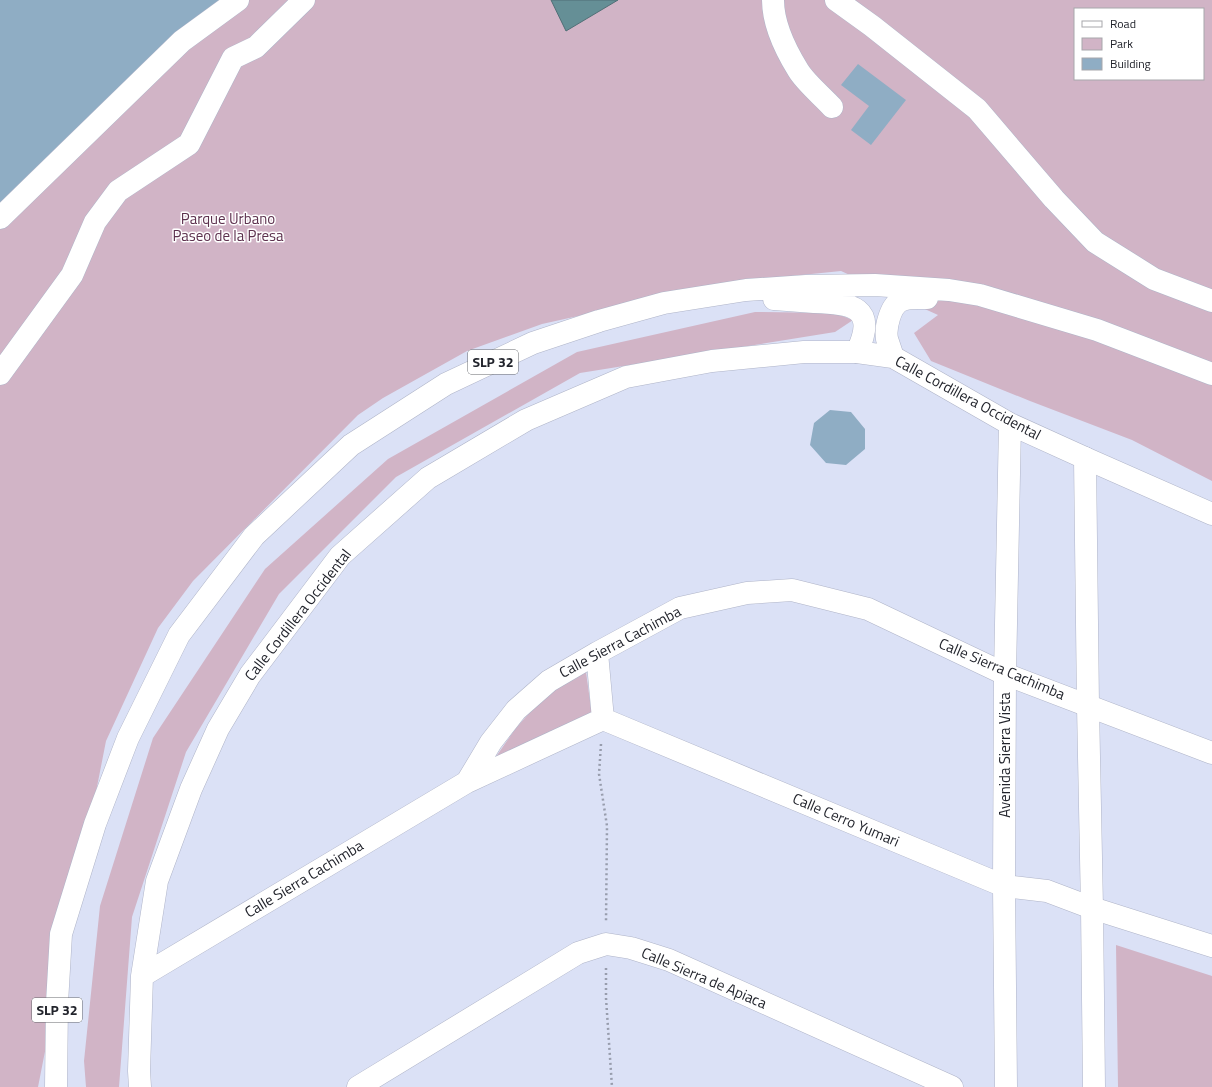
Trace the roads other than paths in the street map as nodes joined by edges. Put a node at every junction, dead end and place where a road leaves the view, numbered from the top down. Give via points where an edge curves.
1 (238, 0) edge
2 (304, 0) edge
3 (773, 0) edge
4 (836, 0) edge
5 (832, 107) dead end
6 (0, 218) edge
7 (746, 290) junction
8 (1212, 301) edge
9 (1014, 305) junction
10 (857, 352) junction
11 (893, 357) junction
12 (0, 374) edge
13 (1212, 374) edge
14 (1010, 424) junction
15 (1085, 458) junction
16 (1212, 514) edge
17 (597, 653) junction
18 (1005, 674) junction
19 (1088, 706) junction
20 (603, 719) junction
21 (1212, 753) edge
22 (467, 782) junction
23 (1004, 886) junction
24 (1092, 908) junction
25 (1212, 946) edge
26 (142, 976) junction
27 (56, 1087) edge
28 (140, 1087) edge
29 (358, 1087) edge
30 (952, 1087) edge
31 (1006, 1087) edge
32 (1094, 1087) edge

1 - 6 street via 182,41
2 - 12 street via 256,47 234,58 189,144 118,191 95,222 72,275
3 - 5 street via 779,33 798,71
4 - 8 street via 977,110 1095,242 1154,279
7 - 9 street, SLP 32 via 875,285 949,290 980,295
7 - 10 street via 766,299 845,304 858,309 864,319 864,330
7 - 27 street, SLP 32 via 664,303 599,320 533,343 446,384 351,445 254,536 179,635 128,738 95,824 61,934
9 - 11 street via 940,299 901,300 892,309 887,323 887,338
9 - 13 street, SLP 32 via 1097,330
10 - 11 street, Calle Cordillera Occidental
10 - 26 street, Calle Cordillera Occidental via 804,352 712,361 626,377 526,420 428,478 340,556 250,675 218,729 191,789 157,881
11 - 14 street, Calle Cordillera Occidental
14 - 15 street, Calle Cordillera Occidental
14 - 18 street, Avenida Sierra Vista
15 - 16 street, Calle Cordillera Occidental
15 - 19 street
17 - 18 street, Calle Sierra Cachimba via 680,608 747,593 792,590 868,609
17 - 20 street
17 - 22 street, Calle Sierra Cachimba via 549,681 516,710 491,742
18 - 19 street, Calle Sierra Cachimba
18 - 23 street, Avenida Sierra Vista
19 - 21 street, Calle Sierra Cachimba
19 - 24 street
20 - 22 street, Calle Sierra Cachimba
20 - 23 street, Calle Cerro Yumari
22 - 26 street, Calle Sierra Cachimba
23 - 24 street, Calle Cerro Yumari via 1046,891
23 - 31 street, Avenida Sierra Vista
24 - 25 street, Calle Cerro Yumari
24 - 32 street
26 - 28 street, Calle Cordillera Occidental
29 - 30 street, Calle Sierra de Apiaca via 578,953 606,944 631,948 668,960

